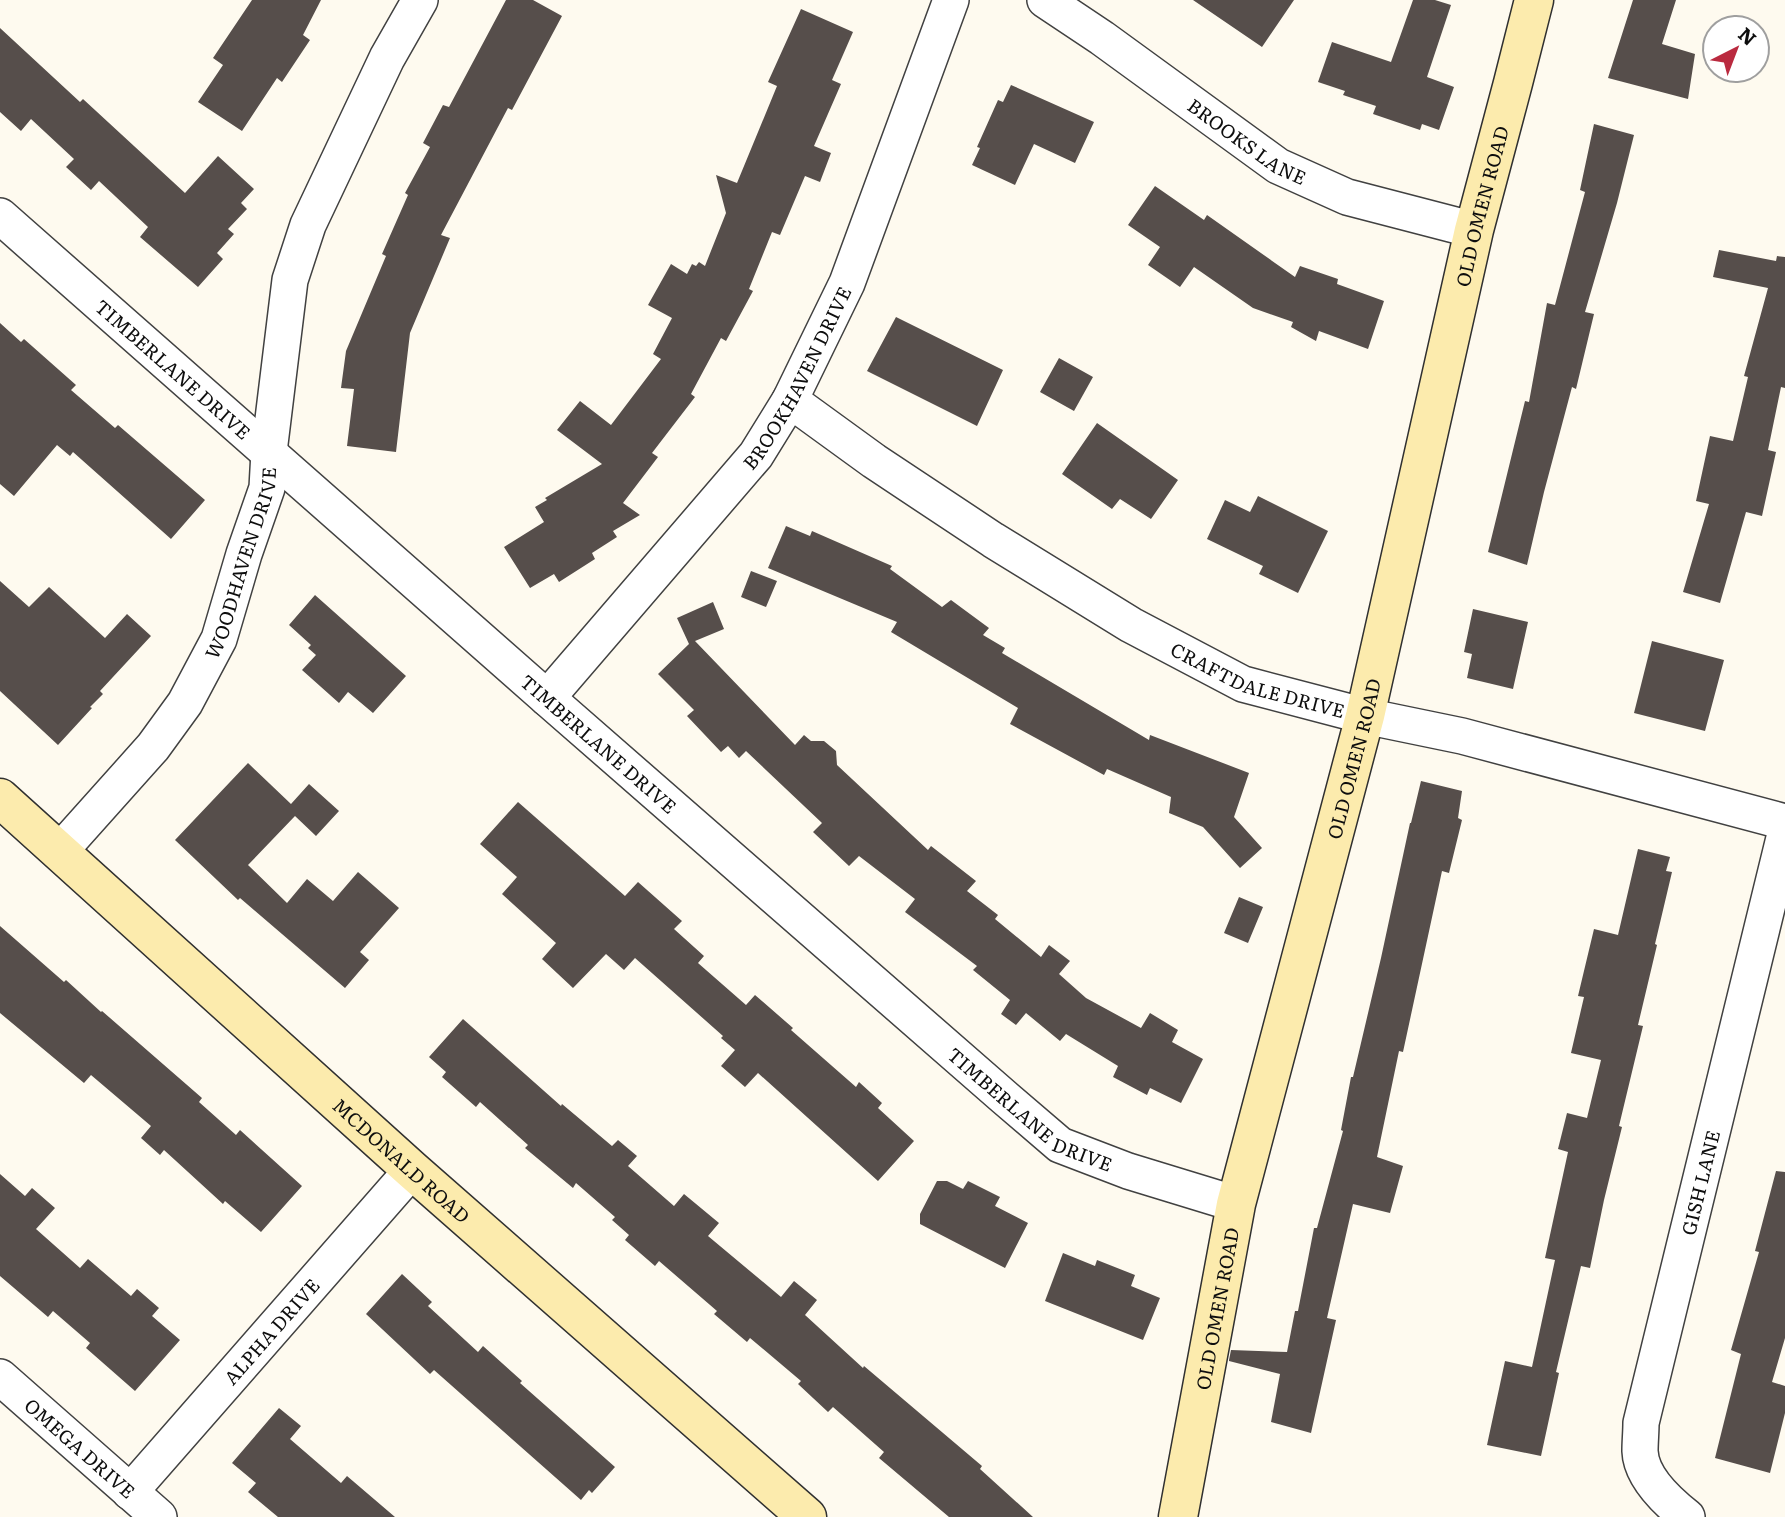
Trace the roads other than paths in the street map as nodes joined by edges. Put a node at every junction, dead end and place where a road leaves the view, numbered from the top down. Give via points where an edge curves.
1 (419, 0) edge
2 (951, 0) edge
3 (1045, 0) edge
4 (1534, 0) edge
5 (0, 216) edge
6 (1474, 230) junction
7 (790, 400) junction
8 (269, 452) junction
9 (547, 698) junction
10 (1366, 716) junction
11 (0, 799) edge
12 (1785, 822) edge
13 (1785, 834) edge
14 (60, 851) junction
15 (412, 1170) junction
16 (1236, 1204) junction
17 (0, 1377) edge
18 (131, 1492) junction
19 (159, 1517) edge
20 (807, 1517) edge
21 (1178, 1517) edge
22 (1687, 1517) edge

1 - 8 street, WOODHAVEN DRIVE via 308,225 290,280
2 - 7 street, BROOKHAVEN DRIVE via 847,283
3 - 6 street, BROOKS LANE via 1278,166 1348,197
4 - 6 street, OLD OMEN ROAD
5 - 8 street, TIMBERLANE DRIVE
6 - 10 street, OLD OMEN ROAD
7 - 9 street, BROOKHAVEN DRIVE via 755,455
7 - 10 street, CRAFTDALE DRIVE via 993,540 1131,625 1243,684
8 - 9 street, TIMBERLANE DRIVE
8 - 14 street, WOODHAVEN DRIVE via 267,488 219,639 186,703
9 - 16 street, TIMBERLANE DRIVE via 1060,1145
10 - 12 street, CRAFTDALE DRIVE via 1462,736
10 - 16 street, OLD OMEN ROAD
11 - 14 street, MCDONALD ROAD
13 - 22 street, GISH LANE via 1642,1423 1640,1454 1651,1482
14 - 15 street, MCDONALD ROAD
15 - 18 street, ALPHA DRIVE
15 - 20 street, MCDONALD ROAD
16 - 21 street, OLD OMEN ROAD
17 - 18 street, OMEGA DRIVE
18 - 19 street, OMEGA DRIVE

